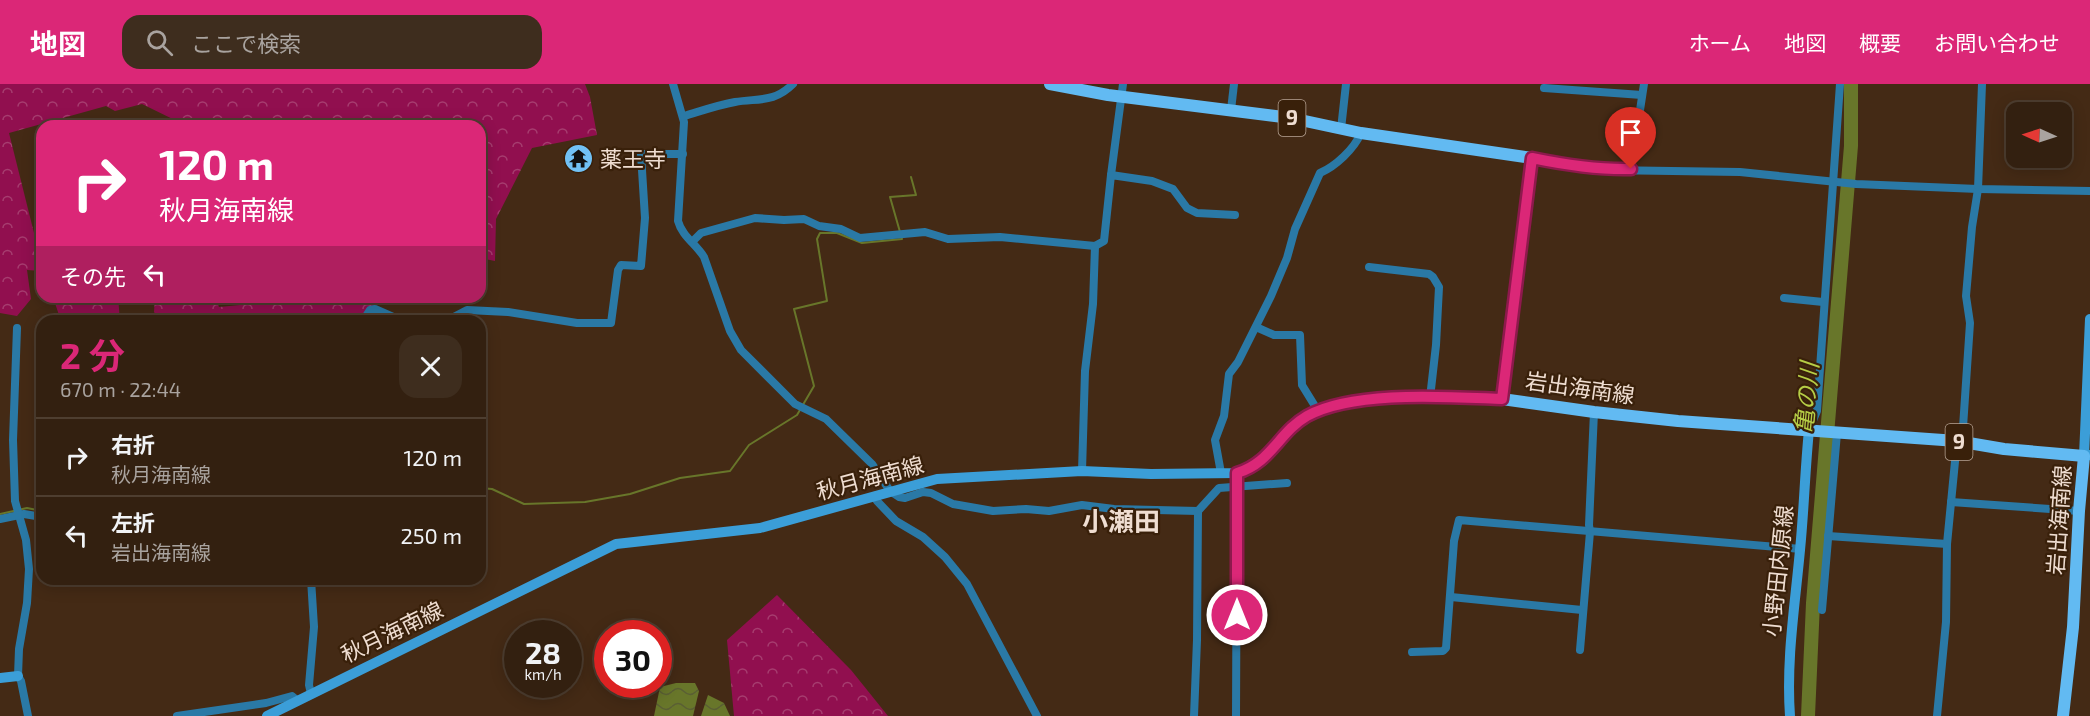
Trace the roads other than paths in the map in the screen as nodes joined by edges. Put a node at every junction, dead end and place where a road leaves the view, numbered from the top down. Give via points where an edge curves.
1 (673, 84) edge
2 (793, 84) edge
3 (1050, 84) edge
4 (1234, 84) edge
5 (1346, 84) edge
6 (1644, 84) edge
7 (1840, 84) edge
8 (1982, 84) edge
9 (1544, 87) dead end
10 (1122, 90) edge
11 (1642, 95) junction
12 (1231, 110) junction
13 (684, 116) junction
14 (1341, 129) junction
15 (1361, 133) junction
16 (683, 154) junction
17 (1532, 158) junction
18 (1631, 169) junction
19 (1110, 175) junction
20 (1832, 182) junction
21 (1978, 189) junction
22 (2090, 191) edge
23 (1235, 215) dead end
24 (692, 242) junction
25 (1095, 246) junction
26 (1369, 267) dead end
27 (1784, 297) dead end
28 (1823, 302) junction
29 (367, 315) edge
30 (389, 315) edge
31 (458, 315) edge
32 (2090, 319) edge
33 (1256, 327) junction
34 (17, 328) dead end
35 (1430, 398) junction
36 (1502, 399) junction
37 (1318, 411) junction
38 (1594, 412) junction
39 (1812, 431) junction
40 (1836, 433) junction
41 (1959, 442) junction
42 (2087, 455) edge
43 (1082, 471) junction
44 (1221, 473) junction
45 (1237, 473) junction
46 (1287, 483) dead end
47 (1237, 486) junction
48 (890, 491) junction
49 (874, 496) junction
50 (1951, 502) junction
51 (2079, 511) junction
52 (1198, 512) junction
53 (18, 515) junction
54 (36, 516) edge
55 (0, 519) edge
56 (1590, 532) junction
57 (1828, 536) junction
58 (1947, 544) junction
59 (1801, 549) junction
60 (311, 585) edge
61 (1451, 597) junction
62 (1582, 610) junction
63 (1822, 610) dead end
64 (1580, 650) dead end
65 (1412, 652) dead end
66 (18, 676) junction
67 (0, 678) edge
68 (311, 694) junction
69 (298, 701) junction
70 (28, 716) edge
71 (177, 716) edge
72 (267, 716) edge
73 (1037, 716) edge
74 (1194, 716) edge
75 (1236, 716) edge
76 (1790, 716) edge
77 (1937, 716) edge
78 (2063, 716) edge

1 - 13 street
2 - 13 street via 773,98 735,102
3 - 10 main road, 9
4 - 12 street
5 - 14 street
6 - 11 street
7 - 20 street
8 - 21 street
9 - 11 street
10 - 12 main road, 9
10 - 19 street
11 - 18 street
12 - 14 main road, 9
13 - 16 street
14 - 15 main road, 9
15 - 17 main road, 9
15 - 33 street via 1338,162 1320,173
16 - 24 street via 678,221
16 - 31 street via 640,154 645,218 641,266 621,265 618,270 612,323 577,323 508,312 467,310
17 - 18 street via 1604,170
17 - 36 main road, 岩出海南線
18 - 20 street via 1740,172
19 - 23 street via 1152,180 1173,189 1187,208 1197,213
19 - 25 street via 1104,241
20 - 21 street
20 - 28 street
21 - 22 street
21 - 41 street via 1966,296 1970,323
24 - 25 street via 701,233 755,218 804,219 860,238 925,232 948,239 1000,237
24 - 48 street via 704,257 730,331 741,350 795,404 826,419 872,464
25 - 43 street
26 - 35 street via 1429,274 1439,287
27 - 28 street
28 - 39 street via 1817,411
29 - 30 street via 375,309
32 - 42 main road
33 - 37 street via 1274,336 1300,335 1302,385
33 - 44 street via 1229,374 1224,416 1215,440
34 - 53 street via 13,440
35 - 36 main road, 秋月海南線
35 - 37 main road, 秋月海南線 via 1380,398
36 - 38 main road, 岩出海南線 / 9
37 - 45 main road, 秋月海南線 via 1296,423 1264,460
38 - 39 main road, 岩出海南線 / 9
38 - 56 street
39 - 40 main road, 岩出海南線 / 9
39 - 59 main road, 小野田内原線
40 - 41 main road, 岩出海南線 / 9
40 - 57 street
41 - 42 main road, 岩出海南線 / 9
41 - 50 street
42 - 51 main road, 岩出海南線
43 - 44 main road, 秋月海南線
43 - 48 main road, 秋月海南線 via 937,479
44 - 45 main road, 秋月海南線
45 - 47 street
46 - 47 street
47 - 52 street via 1219,488
47 - 75 street
48 - 49 main road, 秋月海南線
48 - 52 street via 905,498 931,493 953,504 993,511 1049,511 1082,505
49 - 68 main road, 秋月海南線 via 760,528 616,544
49 - 73 street via 896,521 923,537 945,557 967,584
50 - 51 street
50 - 58 street
51 - 78 main road, 岩出海南線 via 2073,627
52 - 74 street
53 - 54 street
53 - 55 street
53 - 66 street via 29,570
56 - 59 street
56 - 61 street via 1459,520
56 - 62 street
57 - 58 street
57 - 63 street
58 - 77 street via 1946,622
59 - 76 main road, 小野田内原線 via 1790,653
60 - 68 street
61 - 62 street
61 - 65 street via 1446,648
62 - 64 street
66 - 67 main road
66 - 70 street
68 - 69 main road, 秋月海南線
69 - 71 street via 292,696
69 - 72 main road, 秋月海南線

